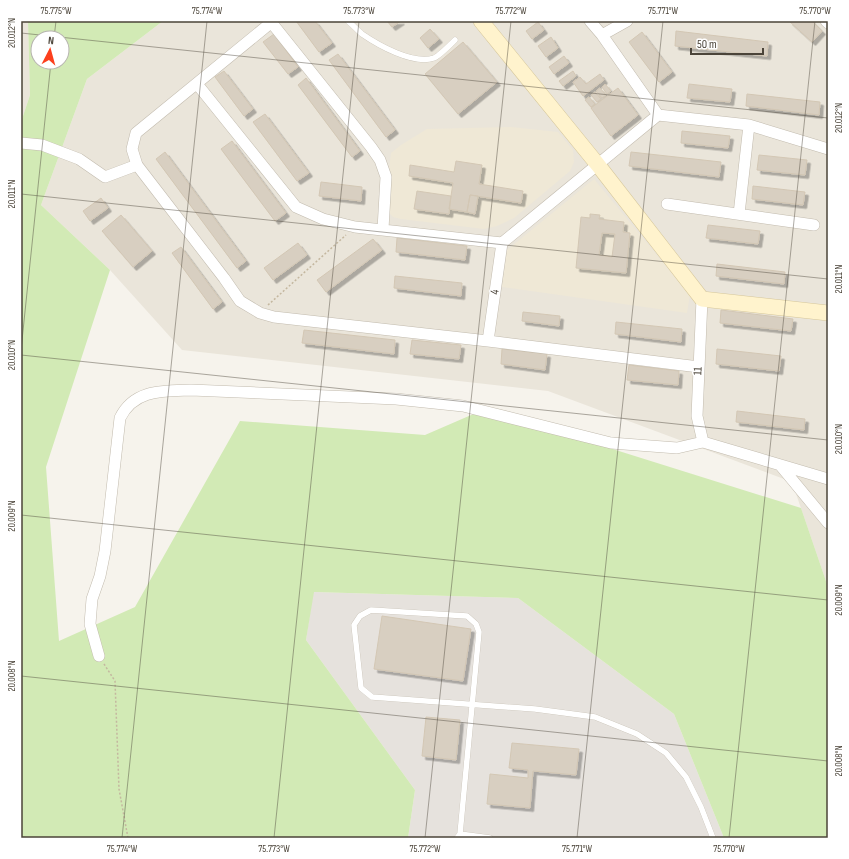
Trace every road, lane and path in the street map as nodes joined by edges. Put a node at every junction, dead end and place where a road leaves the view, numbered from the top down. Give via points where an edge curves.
1 (348, 21) edge
2 (481, 21) edge
3 (590, 21) edge
4 (627, 21) edge
5 (272, 22) edge
6 (602, 35) junction
7 (455, 40) dead end
8 (197, 84) junction
9 (658, 115) junction
10 (749, 125) junction
11 (21, 143) edge
12 (828, 149) edge
13 (137, 165) junction
14 (598, 165) junction
15 (667, 204) dead end
16 (739, 214) junction
17 (814, 225) dead end
18 (355, 227) junction
19 (383, 229) junction
20 (502, 243) junction
21 (702, 299) junction
22 (260, 313) junction
23 (828, 313) edge
24 (488, 341) junction
25 (699, 367) junction
26 (703, 442) junction
27 (780, 465) junction
28 (828, 479) edge
29 (828, 523) edge
30 (99, 656) joint
31 (472, 705) junction
32 (458, 836) edge
33 (128, 838) edge
34 (490, 838) edge
35 (713, 838) edge

1 - 7 lane via 361,33 381,45 410,58 434,58
2 - 14 street
3 - 6 street
4 - 6 street
5 - 8 street
5 - 19 street via 380,160 386,177
6 - 9 street
8 - 13 street via 136,133 132,150
8 - 18 street via 296,207 323,219
9 - 10 street
9 - 14 street
10 - 12 street
10 - 16 street
11 - 13 street via 42,145 79,159 105,176
13 - 22 street via 240,301
14 - 20 street
14 - 21 street
15 - 16 street
16 - 17 street
18 - 19 street
18 - 22 path
19 - 20 street
20 - 24 street, 4
21 - 23 street
21 - 25 street, 11
22 - 24 street via 274,317
24 - 25 street
25 - 26 street, 11 via 697,416
26 - 27 street
26 - 30 street via 677,448 611,443 463,406 396,399 191,390 158,391 148,394 129,406 120,418 105,551 92,599 90,624
27 - 28 street
27 - 29 street
30 - 33 path via 115,681 119,789
31 - 31 lane via 372,697 361,688 354,625 360,616 370,610 467,616 476,624 479,632
31 - 32 lane
31 - 35 lane via 535,709 595,717 636,734 666,753 686,777
32 - 34 lane

